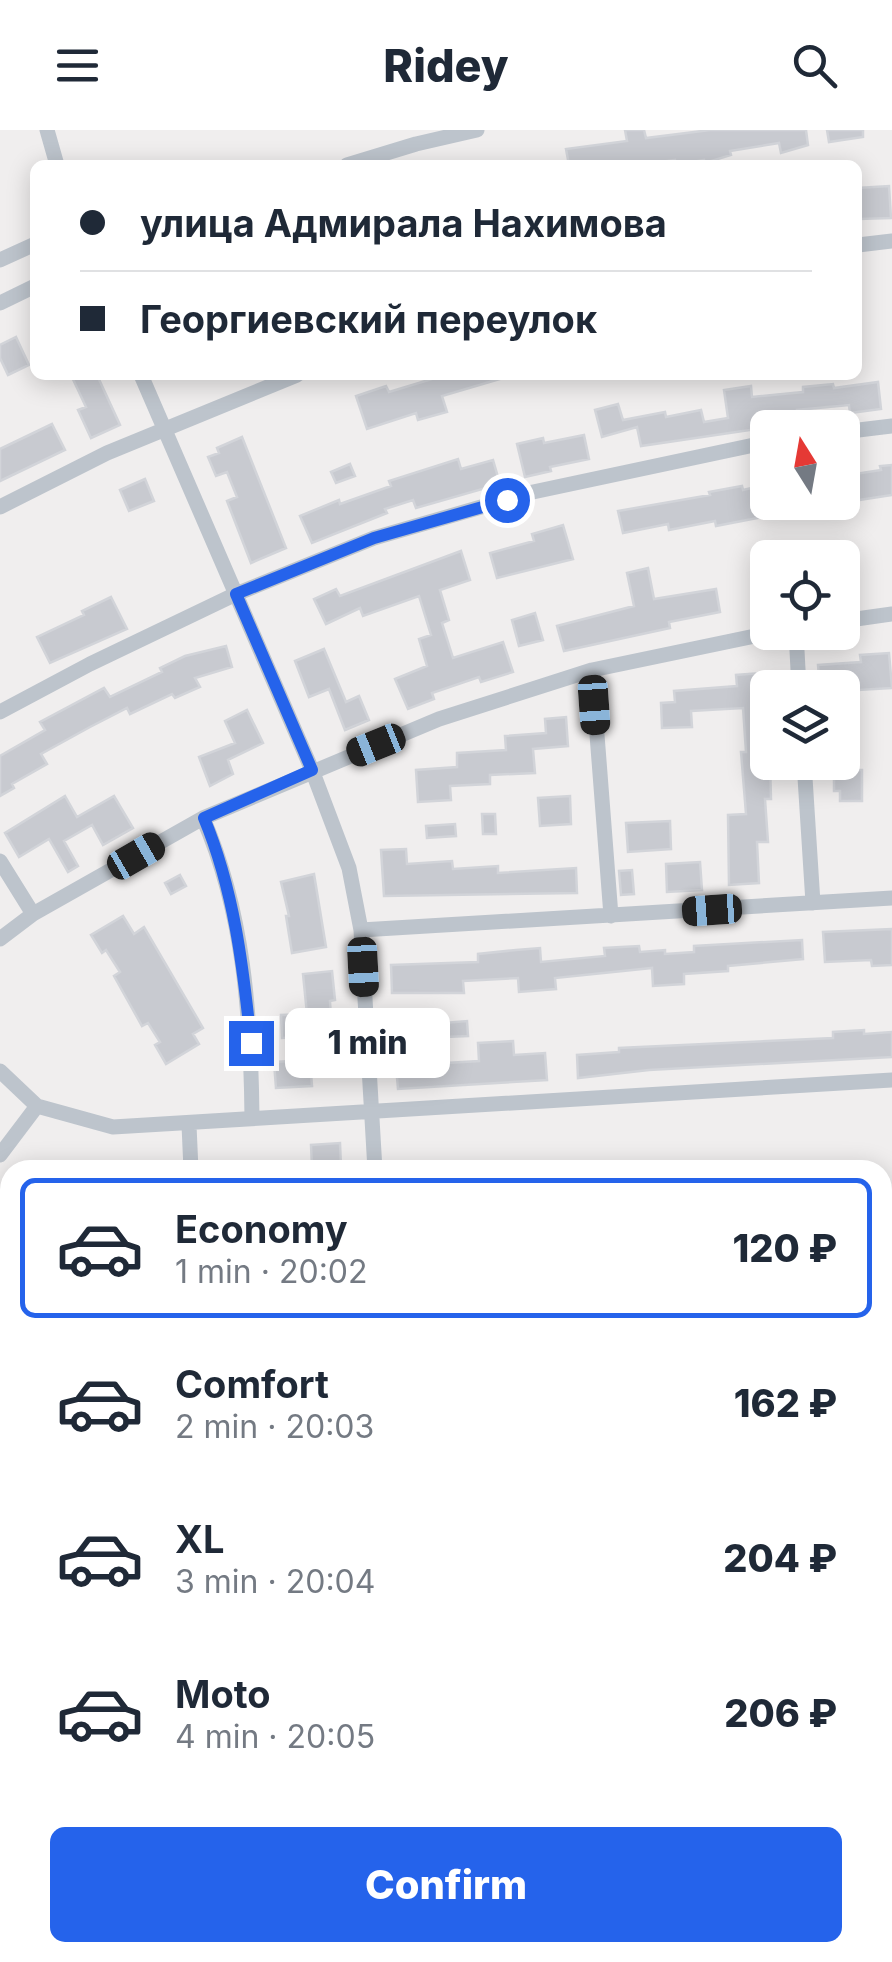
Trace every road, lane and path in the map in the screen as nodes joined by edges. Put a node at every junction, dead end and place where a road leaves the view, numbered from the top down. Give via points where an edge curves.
1 (47, 130) edge
2 (477, 130) edge
3 (55, 160) edge
4 (363, 160) edge
5 (892, 241) edge
6 (862, 245) edge
7 (30, 246) edge
8 (0, 260) edge
9 (30, 288) edge
10 (0, 303) edge
11 (142, 380) edge
12 (285, 380) edge
13 (892, 426) edge
14 (163, 429) junction
15 (860, 430) edge
16 (750, 445) edge
17 (0, 507) edge
18 (236, 594) junction
19 (892, 614) edge
20 (860, 619) edge
21 (750, 637) edge
22 (592, 670) junction
23 (0, 712) edge
24 (312, 770) junction
25 (805, 780) edge
26 (204, 818) junction
27 (0, 861) edge
28 (892, 898) edge
29 (813, 903) junction
30 (34, 914) junction
31 (610, 916) junction
32 (361, 930) junction
33 (0, 939) edge
34 (0, 1071) edge
35 (892, 1080) edge
36 (37, 1106) junction
37 (371, 1114) junction
38 (252, 1118) junction
39 (189, 1124) junction
40 (0, 1155) edge
41 (191, 1160) edge
42 (374, 1160) edge

1 - 3 street
2 - 4 street
5 - 6 street
7 - 8 street
9 - 10 street
11 - 14 street
12 - 14 street
13 - 15 street
14 - 17 street
14 - 18 street
16 - 18 street via 517,496 374,538
18 - 23 street
18 - 24 street
19 - 20 street
21 - 22 street
22 - 24 street
22 - 31 street
24 - 26 street
24 - 32 street via 348,868
25 - 29 street
26 - 30 street
26 - 38 street via 228,889 244,972
27 - 30 street
28 - 29 street
29 - 31 street
30 - 33 street
31 - 32 street
32 - 37 street
34 - 36 street
35 - 37 street
36 - 39 street via 112,1127
36 - 40 street
37 - 38 street
37 - 42 street
38 - 39 street
39 - 41 street

